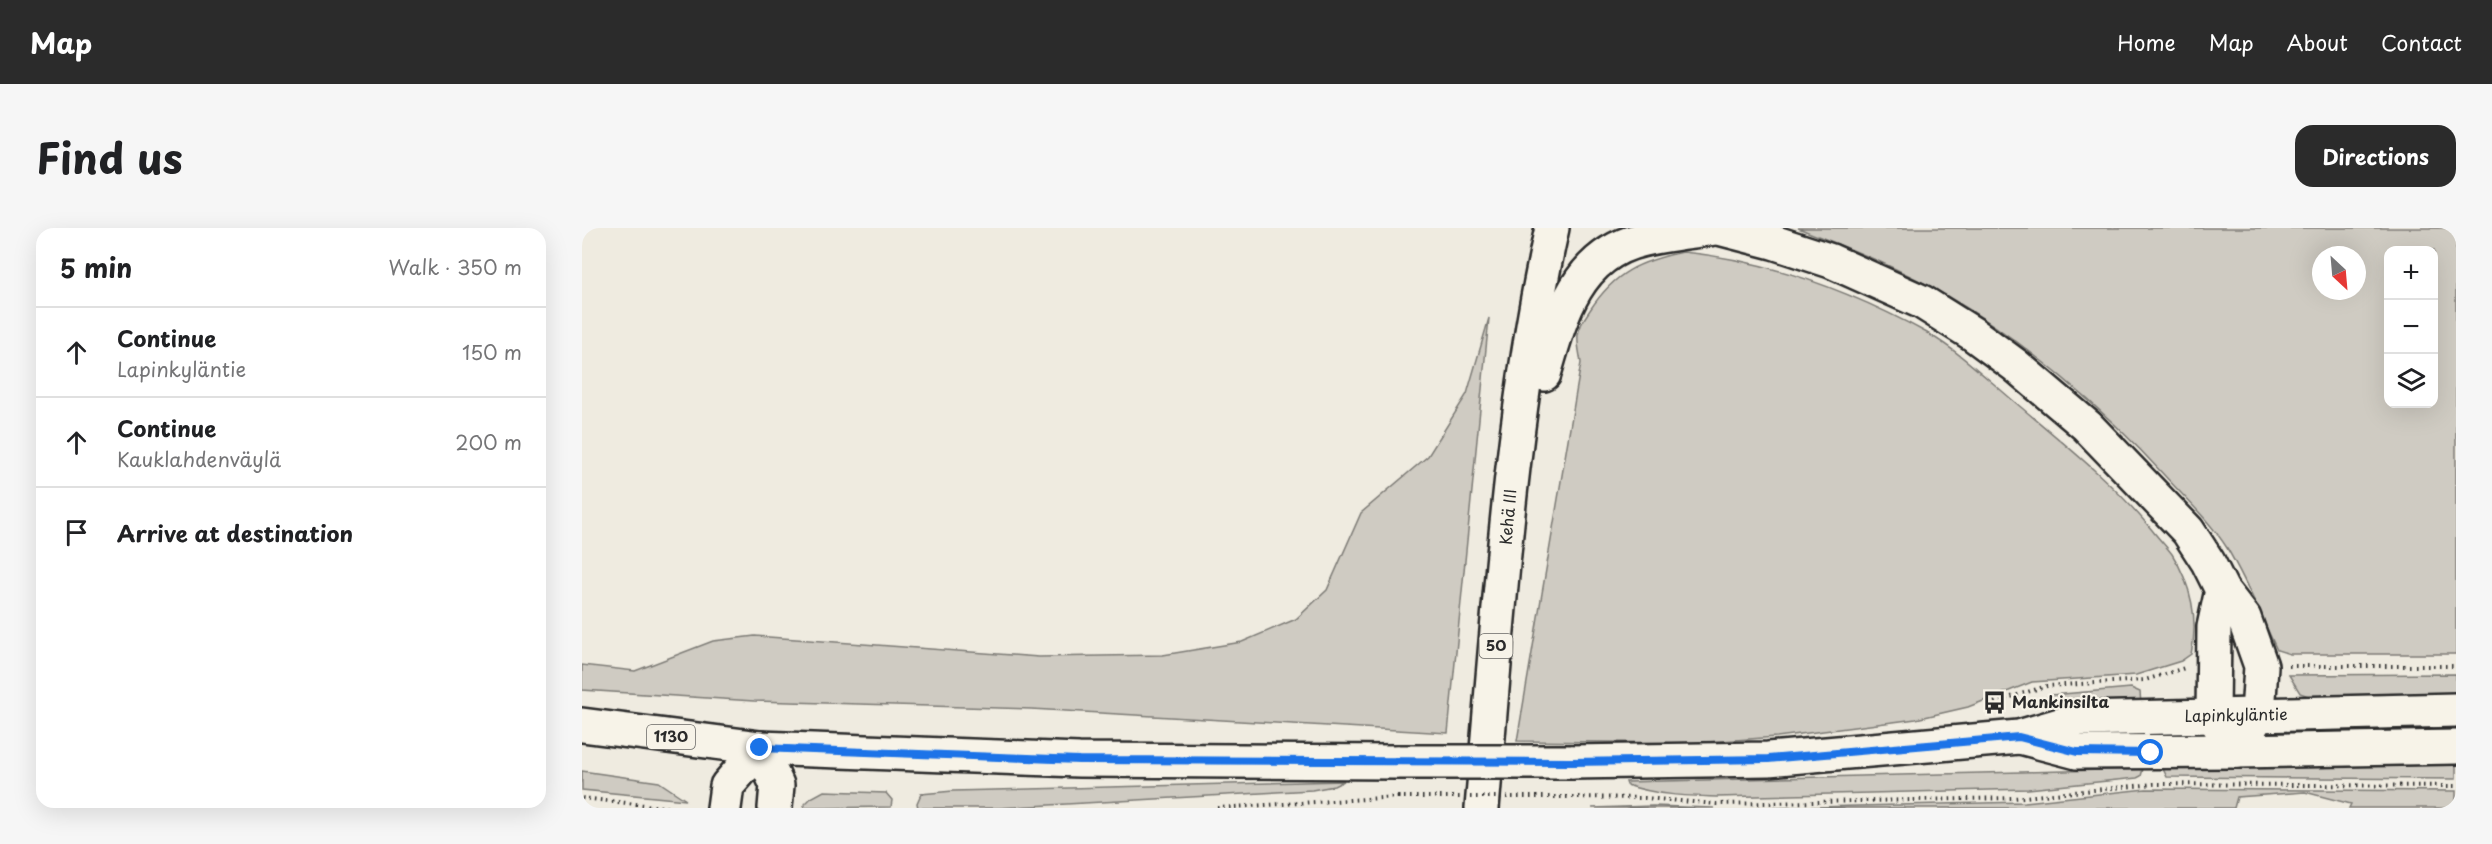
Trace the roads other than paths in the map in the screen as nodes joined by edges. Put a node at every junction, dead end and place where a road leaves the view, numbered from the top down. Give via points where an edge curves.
1 (1552, 228) edge
2 (1717, 228) edge
3 (1511, 485) junction
4 (2222, 590) junction
5 (2456, 710) edge
6 (2258, 715) junction
7 (2213, 716) junction
8 (582, 725) edge
9 (2019, 737) junction
10 (2456, 747) edge
11 (760, 748) junction
12 (2236, 752) junction
13 (724, 808) edge
14 (775, 808) edge
15 (1482, 808) edge

1 - 3 main road, Kehä III / 50 via 1528,354
2 - 3 main road via 1640,240 1616,249 1592,266 1567,300
2 - 4 main road via 1773,242 1860,273 1922,302 1973,334 2087,426 2160,499 2188,531
3 - 15 main road, Kehä III / 50
4 - 6 main road via 2244,618 2261,666
4 - 7 main road via 2214,627
5 - 6 main road, Lapinkyläntie / 1130
6 - 7 main road, Lapinkyläntie / 1130
6 - 12 main road
7 - 9 main road, Lapinkyläntie / 1130 via 2080,719
7 - 12 main road
8 - 11 main road, 1130
9 - 11 main road, Lapinkyläntie / 1130, bridge via 1768,759 1571,762 1079,760
9 - 12 main road, Lapinkyläntie / 1130 via 2077,752
10 - 12 main road, Lapinkyläntie / 1130
11 - 13 main road via 727,786
11 - 14 main road via 777,785

